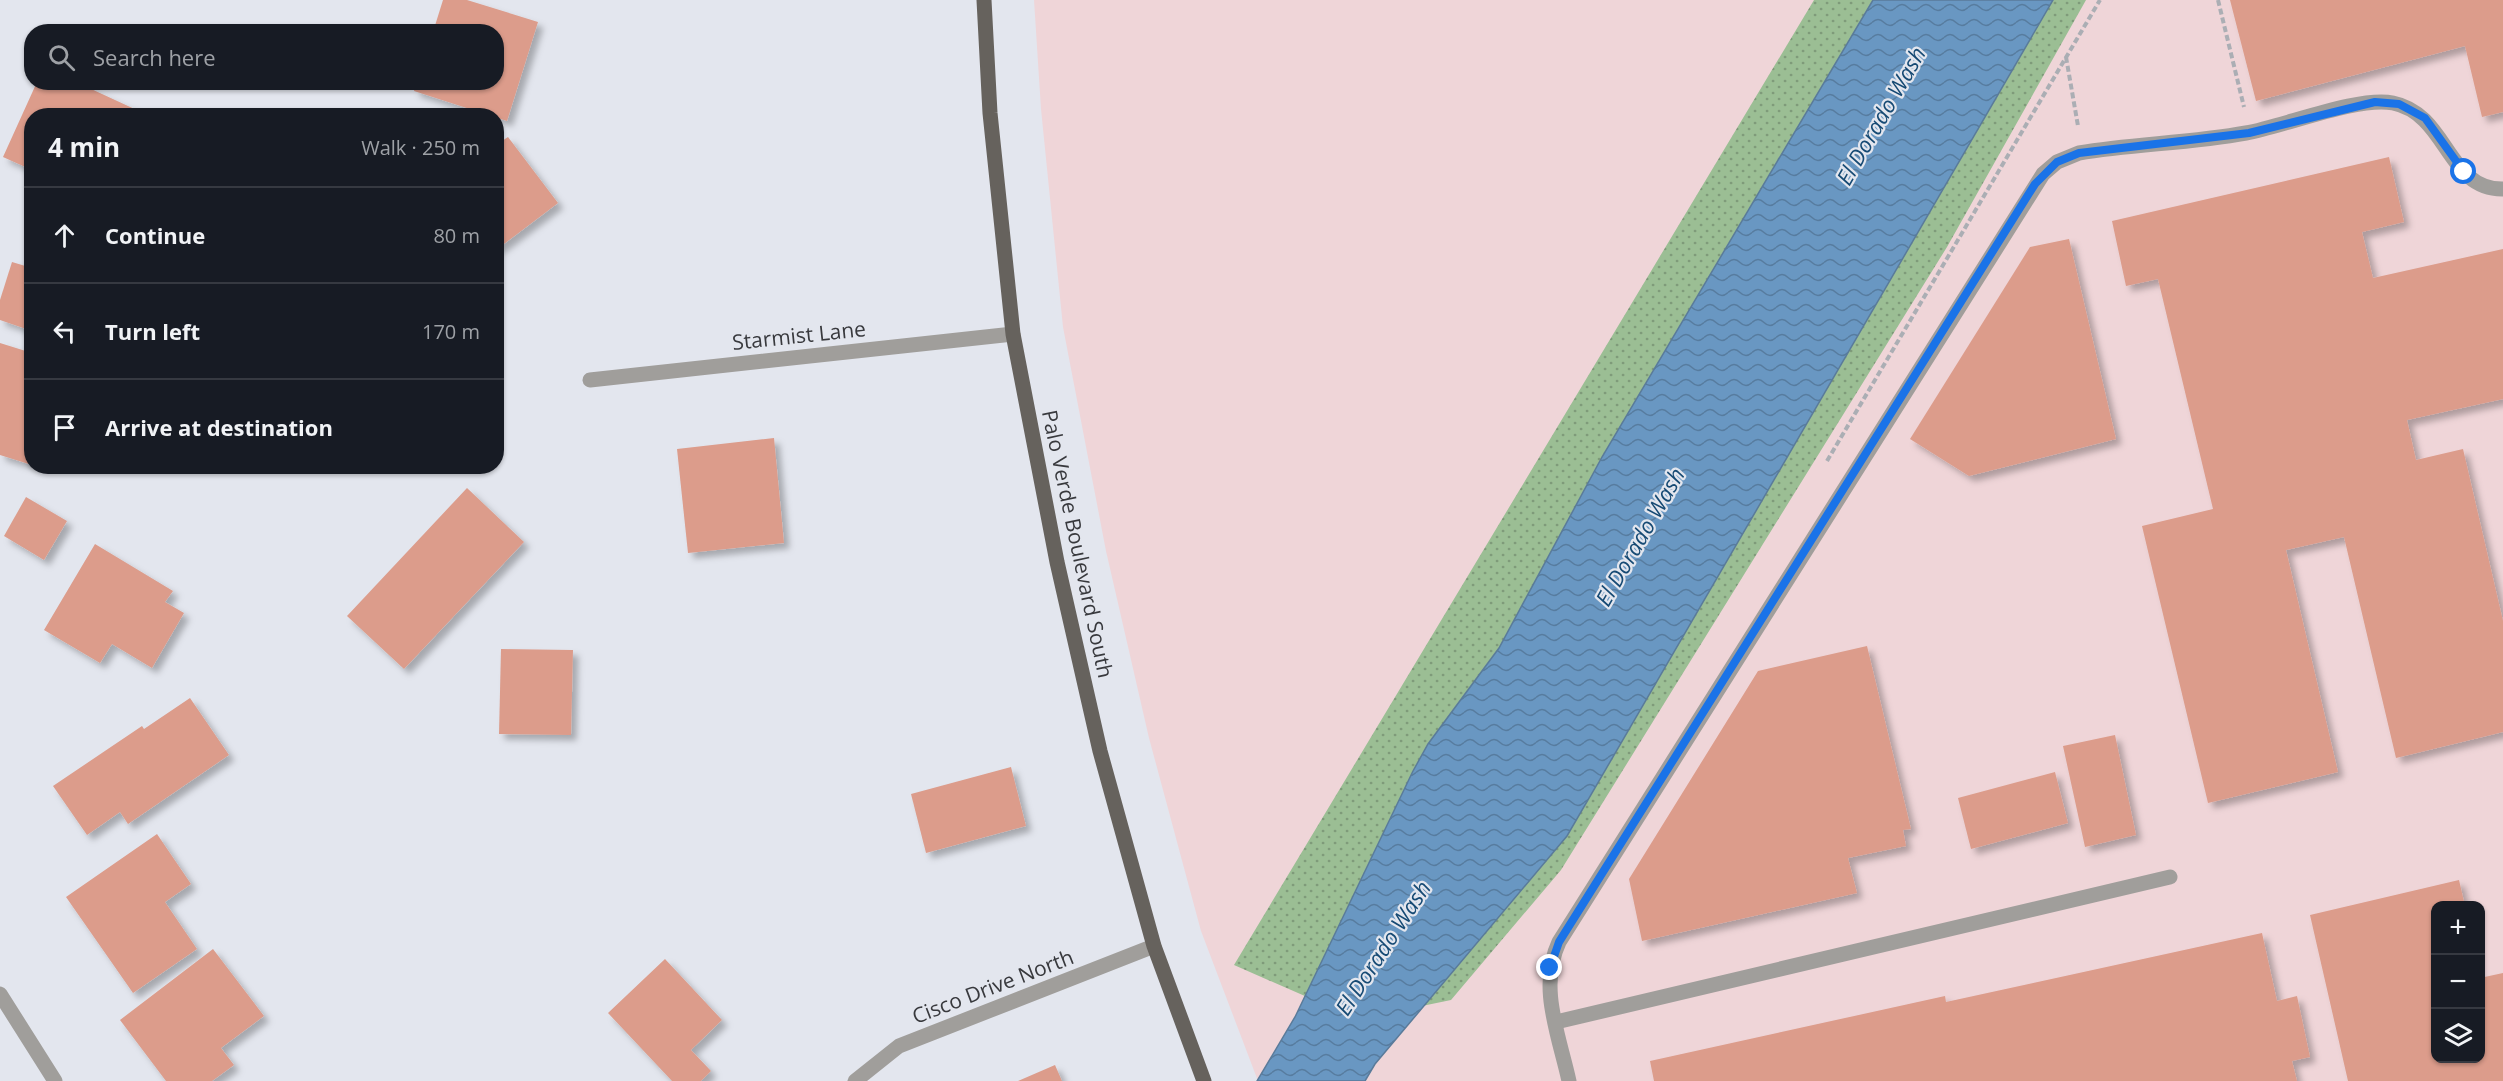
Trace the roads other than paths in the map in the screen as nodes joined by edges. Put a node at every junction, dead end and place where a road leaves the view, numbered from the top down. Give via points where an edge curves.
1 (984, 0) edge
2 (2503, 189) edge
3 (1013, 334) junction
4 (590, 381) dead end
5 (2170, 877) dead end
6 (1154, 946) junction
7 (0, 994) edge
8 (1556, 1022) junction
9 (55, 1081) edge
10 (855, 1081) edge
11 (1204, 1081) edge
12 (1569, 1081) edge

1 - 3 main road, Palo Verde Boulevard South via 990,113
2 - 8 street via 2484,185 2464,172 2425,118 2410,108 2381,102 2238,135 2079,153 2052,166 2035,184 1559,942 1548,981
3 - 4 street, Starmist Lane
3 - 6 main road, Palo Verde Boulevard South via 1057,562 1099,744
5 - 8 street
6 - 10 street, Cisco Drive North via 899,1046
6 - 11 main road, Palo Verde Boulevard South
7 - 9 street
8 - 12 street

